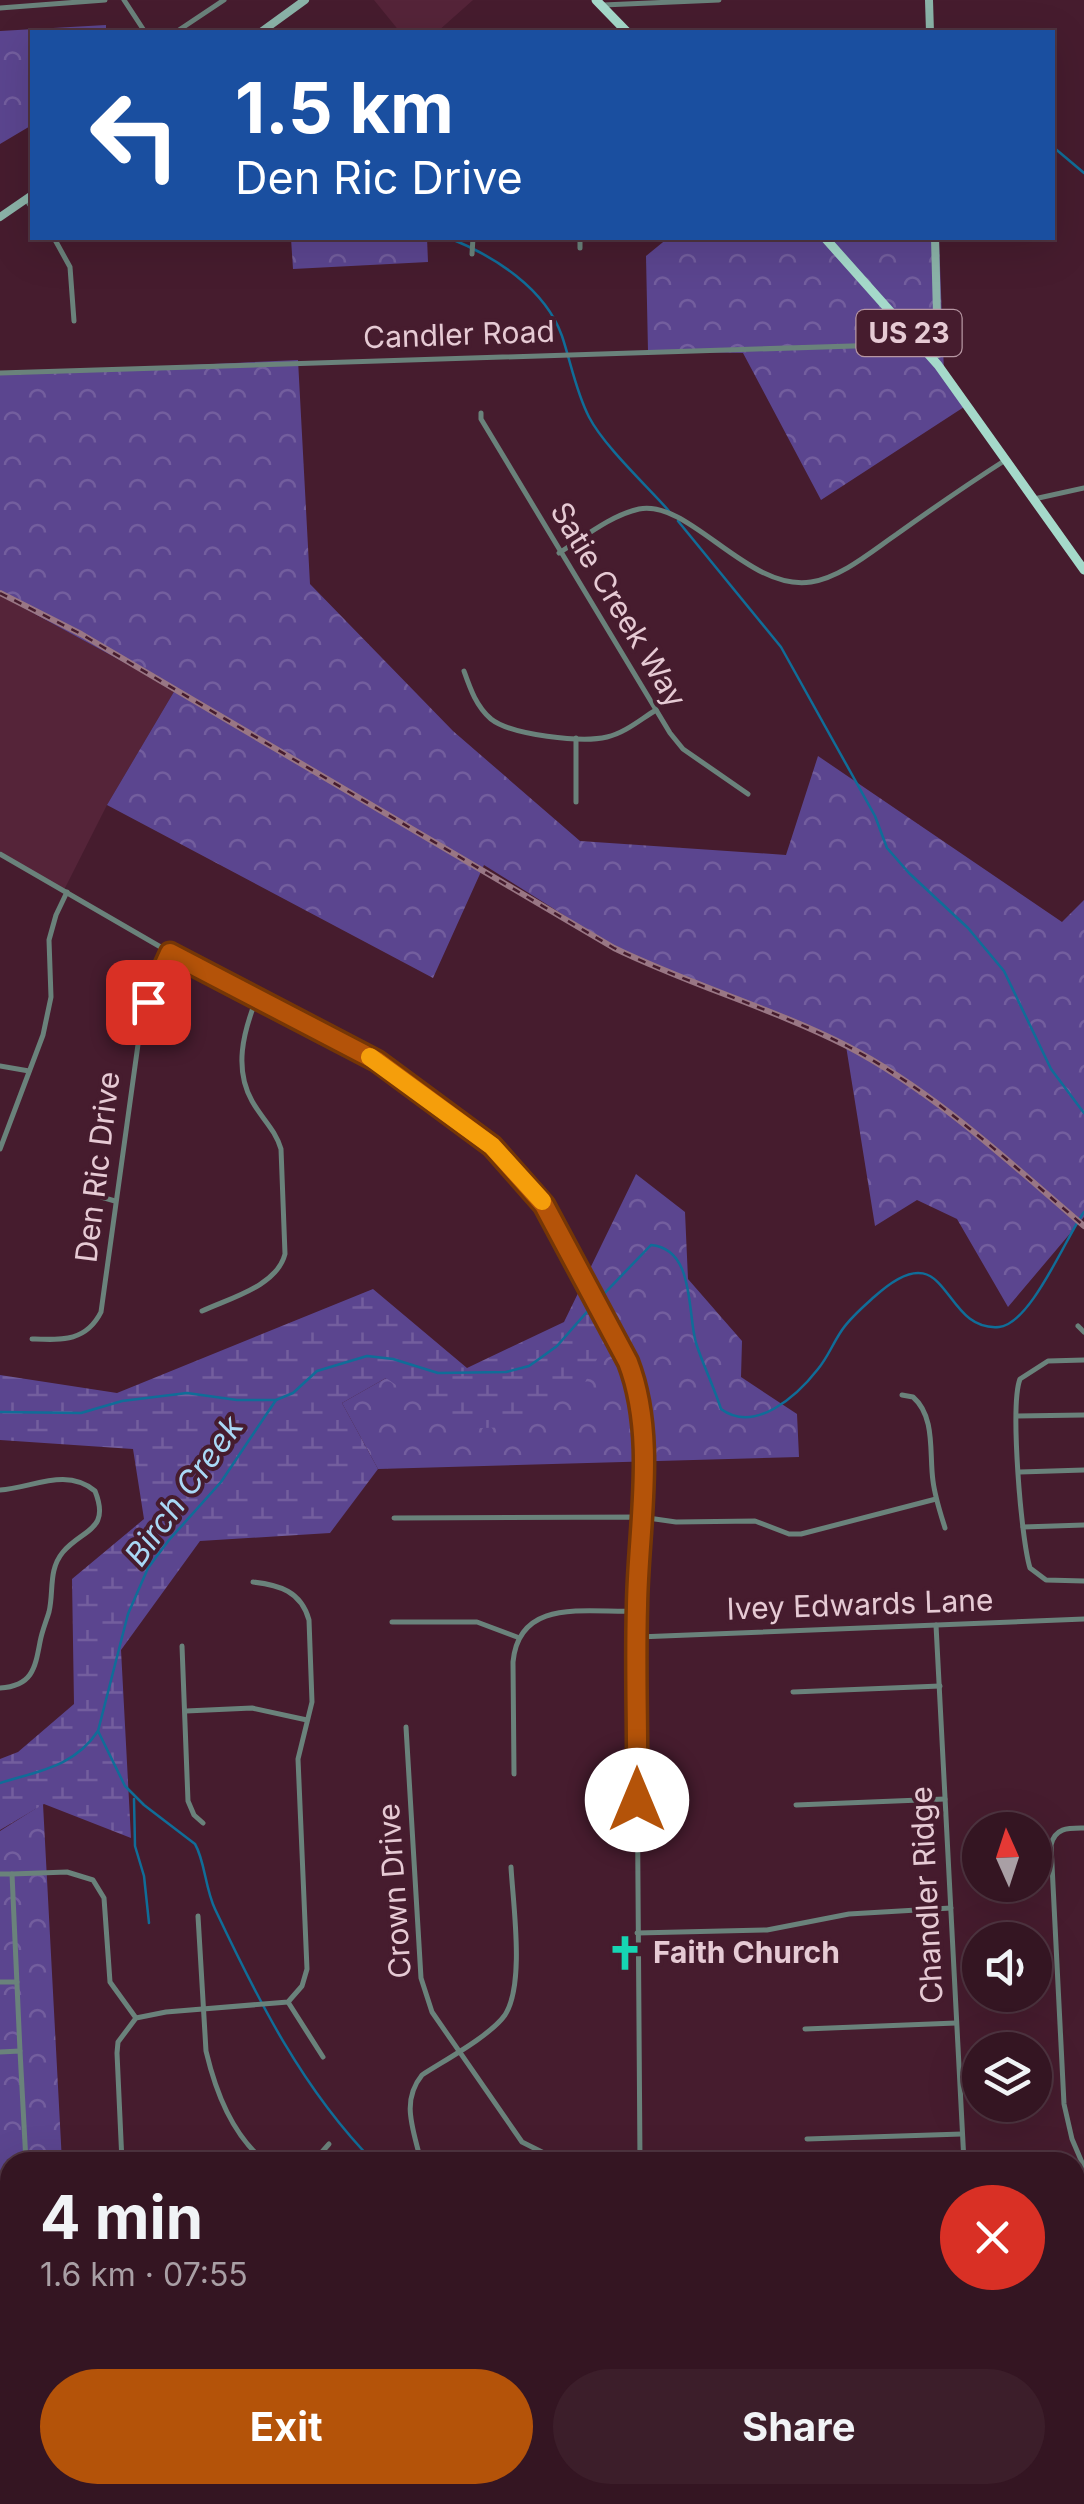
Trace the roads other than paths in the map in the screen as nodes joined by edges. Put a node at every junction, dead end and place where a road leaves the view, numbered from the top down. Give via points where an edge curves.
1 (106, 0) edge
2 (124, 0) edge
3 (224, 0) edge
4 (305, 0) edge
5 (720, 0) edge
6 (929, 0) edge
7 (598, 3) edge
8 (0, 8) edge
9 (144, 30) edge
10 (179, 30) edge
11 (263, 30) edge
12 (625, 30) edge
13 (930, 30) edge
14 (29, 197) edge
15 (0, 218) edge
16 (55, 240) edge
17 (473, 240) edge
18 (580, 240) edge
19 (827, 240) edge
20 (935, 240) edge
21 (580, 248) dead end
22 (472, 254) dead end
23 (74, 321) dead end
24 (919, 344) junction
25 (938, 360) junction
26 (0, 373) edge
27 (481, 413) dead end
28 (1004, 461) junction
29 (1084, 488) edge
30 (1032, 500) junction
31 (559, 553) junction
32 (1084, 570) edge
33 (464, 671) dead end
34 (656, 710) junction
35 (576, 738) junction
36 (748, 794) dead end
37 (576, 802) dead end
38 (0, 854) edge
39 (68, 892) junction
40 (170, 953) junction
41 (256, 1000) junction
42 (0, 1066) edge
43 (30, 1071) junction
44 (0, 1149) edge
45 (101, 1197) dead end
46 (116, 1201) junction
47 (202, 1311) dead end
48 (1078, 1326) dead end
49 (1084, 1332) edge
50 (32, 1339) dead end
51 (1084, 1360) edge
52 (902, 1395) dead end
53 (1084, 1415) edge
54 (1017, 1416) junction
55 (1084, 1470) edge
56 (1020, 1472) junction
57 (0, 1490) edge
58 (936, 1499) junction
59 (641, 1517) junction
60 (394, 1518) dead end
61 (1084, 1525) edge
62 (1023, 1527) junction
63 (945, 1528) dead end
64 (1084, 1581) edge
65 (252, 1582) dead end
66 (636, 1612) junction
67 (1084, 1619) edge
68 (392, 1622) dead end
69 (936, 1624) junction
70 (638, 1636) junction
71 (518, 1638) junction
72 (182, 1646) dead end
73 (940, 1686) junction
74 (0, 1688) edge
75 (794, 1692) dead end
76 (186, 1711) junction
77 (307, 1720) junction
78 (406, 1727) dead end
79 (514, 1774) dead end
80 (945, 1799) junction
81 (796, 1805) dead end
82 (203, 1823) dead end
83 (1084, 1828) edge
84 (512, 1867) dead end
85 (0, 1874) edge
86 (12, 1874) junction
87 (950, 1908) junction
88 (198, 1916) dead end
89 (637, 1934) junction
90 (0, 1982) edge
91 (17, 1982) junction
92 (288, 2002) junction
93 (204, 2010) junction
94 (136, 2018) junction
95 (956, 2023) junction
96 (805, 2029) dead end
97 (20, 2051) junction
98 (457, 2051) junction
99 (0, 2052) edge
100 (323, 2056) dead end
101 (962, 2134) junction
102 (807, 2139) dead end
103 (329, 2144) dead end
104 (25, 2152) edge
105 (122, 2152) edge
106 (253, 2152) edge
107 (322, 2152) edge
108 (419, 2152) edge
109 (539, 2152) edge
110 (639, 2152) edge
111 (963, 2152) edge
112 (1078, 2152) edge

1 - 8 street
2 - 9 street
3 - 10 street
4 - 11 street
5 - 7 street
6 - 13 street
7 - 12 main road
14 - 15 street
16 - 23 street via 70,267
17 - 22 street
18 - 21 street
19 - 24 main road, US 23
20 - 25 street
24 - 25 main road, US 23
24 - 26 street, Candler Road
25 - 28 main road, US 23
27 - 31 street, Satie Creek Way
28 - 30 main road, US 23
28 - 31 street via 870,553 808,583 737,560 682,520 649,508 625,514
29 - 30 street
30 - 32 main road, US 23
31 - 34 street, Satie Creek Way
33 - 35 street via 481,708 504,726
34 - 35 street via 608,737
34 - 36 street, Satie Creek Way via 684,749
35 - 37 street
38 - 39 street
39 - 40 street
39 - 43 street via 49,940 51,997
40 - 41 street
40 - 46 street, Den Ric Drive via 140,1030
41 - 47 street via 242,1075 281,1149 285,1254 271,1278
41 - 59 street via 412,1086 492,1146 544,1205 638,1388
42 - 43 street
43 - 44 street
45 - 46 street
46 - 50 street, Den Ric Drive via 96,1322 75,1337
48 - 49 street
51 - 54 street via 1048,1361 1030,1370 1017,1386
52 - 58 street via 923,1410
53 - 54 street
54 - 56 street
55 - 56 street
56 - 62 street
57 - 74 street via 74,1480 95,1490 99,1512 93,1530 62,1553 51,1576 33,1675
58 - 59 street via 801,1534 756,1521
58 - 63 street
59 - 60 street
59 - 66 street
61 - 62 street
62 - 64 street via 1032,1576
65 - 77 street via 292,1592 306,1610 312,1680
66 - 70 street
66 - 71 street via 548,1615 528,1623
67 - 69 street, Ivey Edwards Lane
68 - 71 street via 477,1622
69 - 70 street, Ivey Edwards Lane
69 - 73 street, Chandler Ridge
70 - 89 street
71 - 79 street
72 - 76 street
73 - 75 street
73 - 80 street, Chandler Ridge
76 - 77 street via 252,1708
76 - 82 street via 188,1801
77 - 92 street via 298,1759 307,1969
78 - 98 street, Crown Drive via 421,1978 432,2012
80 - 81 street
80 - 87 street, Chandler Ridge
83 - 112 street via 1058,1831 1051,1848 1064,2095
84 - 98 street via 512,2000 499,2021
85 - 86 street
86 - 91 street
86 - 94 street via 68,1872 93,1880 104,1898 110,1982
87 - 89 street via 849,1914 767,1930
87 - 95 street, Chandler Ridge
88 - 93 street
89 - 110 street
90 - 91 street
91 - 97 street
92 - 93 street
92 - 100 street
93 - 94 street
93 - 106 street via 210,2068 236,2132
94 - 105 street via 118,2042
95 - 96 street
95 - 101 street, Chandler Ridge
97 - 99 street
97 - 104 street
98 - 108 street via 422,2075 410,2093
98 - 109 street, Crown Drive via 513,2131
101 - 102 street
101 - 111 street, Chandler Ridge
103 - 107 street

